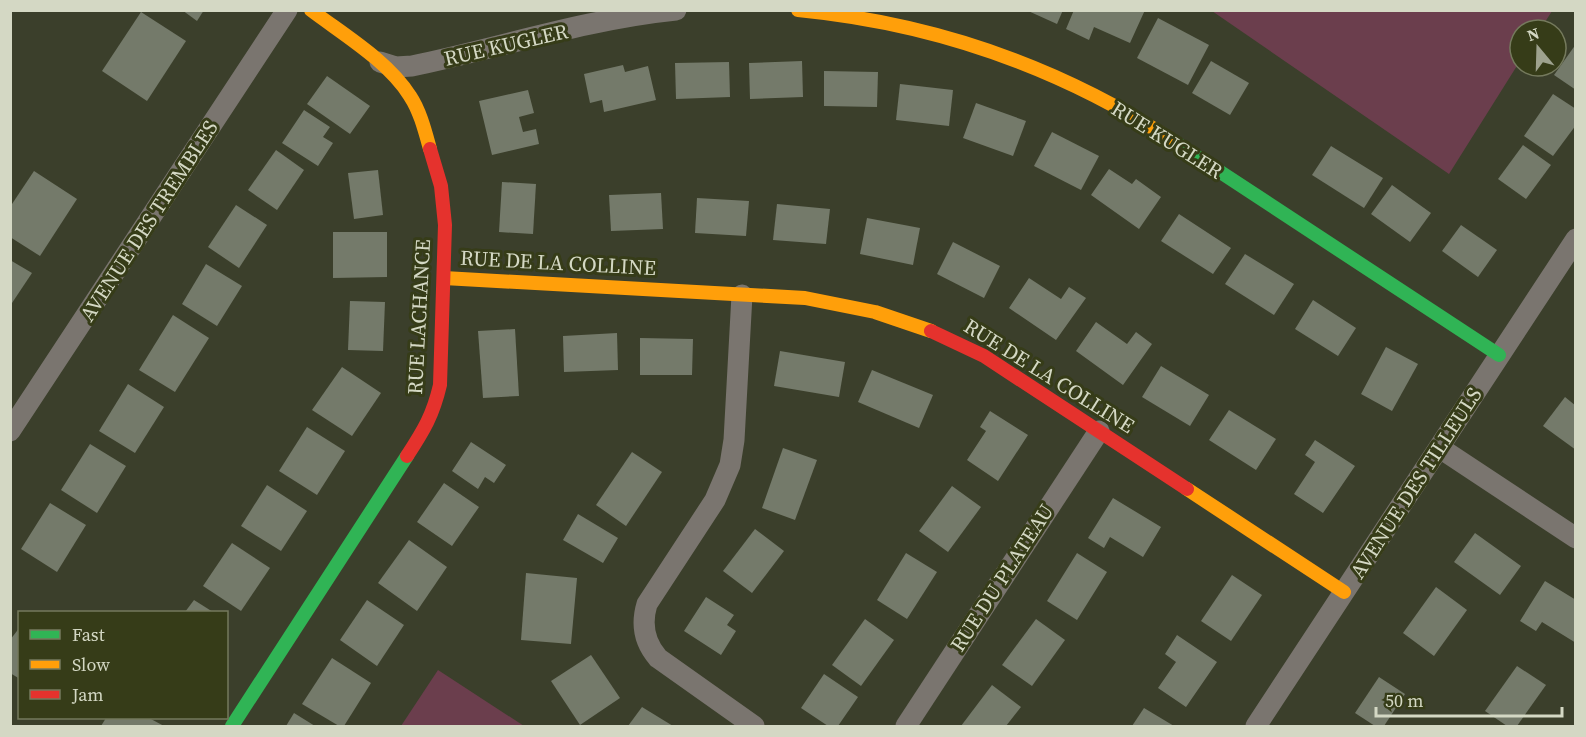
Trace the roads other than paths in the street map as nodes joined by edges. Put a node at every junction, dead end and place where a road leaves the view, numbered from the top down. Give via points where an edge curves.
1 (287, 10) edge
2 (311, 10) edge
3 (676, 10) edge
4 (798, 10) edge
5 (374, 58) junction
6 (1575, 239) edge
7 (444, 278) junction
8 (742, 295) junction
9 (1499, 355) junction
10 (1099, 430) junction
11 (10, 431) edge
12 (1440, 448) junction
13 (1575, 538) edge
14 (1344, 592) junction
15 (232, 726) edge
16 (754, 726) edge
17 (906, 726) edge
18 (1256, 726) edge

1 - 11 street, AVENUE DES TREMBLES
2 - 5 street, RUE LACHANCE
3 - 5 street, RUE KUGLER via 412,66 396,67
4 - 9 street, RUE KUGLER via 892,24 966,42 1031,65 1103,99
5 - 7 street, RUE LACHANCE via 406,88 427,135 441,186
6 - 9 street, AVENUE DES TILLEULS
7 - 8 street, RUE DE LA COLLINE
7 - 15 street, RUE LACHANCE via 440,385 432,417
8 - 10 street, RUE DE LA COLLINE via 829,301 920,326 984,356
8 - 16 street via 730,465 718,495 652,596 644,620 648,645 658,658
9 - 12 street, AVENUE DES TILLEULS
10 - 14 street, RUE DE LA COLLINE
10 - 17 street, RUE DU PLATEAU
12 - 13 street
12 - 14 street, AVENUE DES TILLEULS
14 - 18 street, AVENUE DES TILLEULS

